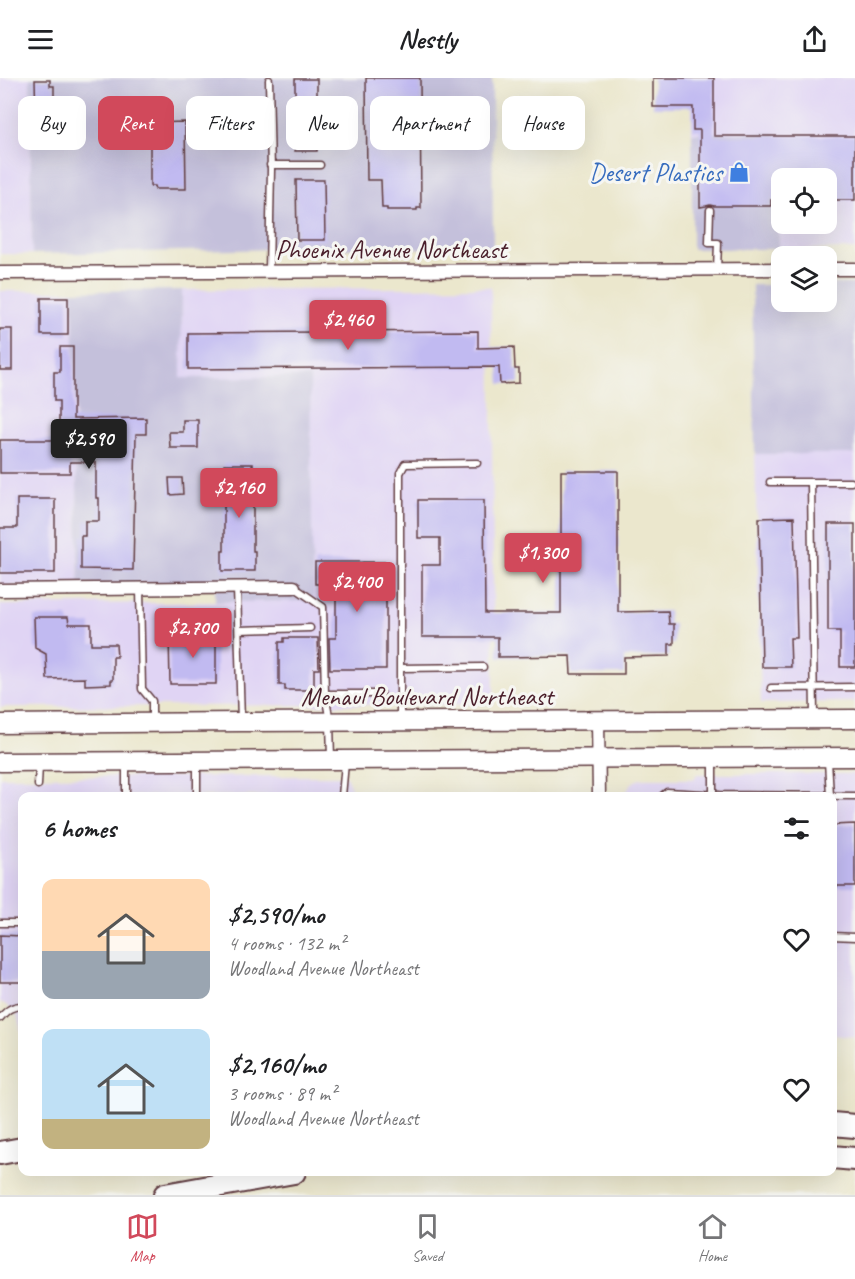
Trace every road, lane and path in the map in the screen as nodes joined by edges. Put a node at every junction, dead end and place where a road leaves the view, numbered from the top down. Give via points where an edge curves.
1 (269, 80) dead end
2 (270, 165) junction
3 (320, 165) dead end
4 (710, 210) dead end
5 (771, 269) edge
6 (837, 269) edge
7 (855, 269) edge
8 (717, 270) junction
9 (269, 272) junction
10 (0, 273) edge
11 (477, 463) dead end
12 (770, 482) dead end
13 (811, 482) junction
14 (851, 482) dead end
15 (237, 587) junction
16 (294, 587) joint
17 (140, 588) junction
18 (0, 590) edge
19 (310, 628) dead end
20 (239, 630) junction
21 (483, 667) dead end
22 (399, 668) junction
23 (814, 687) junction
24 (855, 687) edge
25 (771, 688) dead end
26 (325, 694) junction
27 (381, 694) dead end
28 (814, 719) junction
29 (855, 719) edge
30 (598, 720) junction
31 (400, 721) junction
32 (241, 722) junction
33 (330, 722) junction
34 (152, 723) junction
35 (0, 724) edge
36 (713, 757) junction
37 (828, 757) junction
38 (855, 757) edge
39 (599, 758) junction
40 (338, 760) junction
41 (40, 761) junction
42 (197, 761) junction
43 (0, 762) edge
44 (126, 762) junction
45 (38, 785) dead end
46 (126, 792) edge
47 (197, 792) edge
48 (342, 792) edge
49 (599, 792) edge
50 (713, 792) edge
51 (830, 792) edge
52 (837, 796) edge
53 (855, 796) edge
54 (0, 923) edge
55 (18, 923) edge
56 (837, 936) edge
57 (855, 937) edge
58 (18, 1006) edge
59 (0, 1018) edge
60 (837, 1124) edge
61 (855, 1126) edge
62 (18, 1150) edge
63 (0, 1153) edge
64 (837, 1157) edge
65 (855, 1159) edge
66 (272, 1176) edge
67 (165, 1195) edge

1 - 2 lane
2 - 3 lane
2 - 9 lane
4 - 8 lane via 709,243 720,243
5 - 8 street, Phoenix Avenue Northeast
6 - 7 street
8 - 9 street, Phoenix Avenue Northeast
9 - 10 street, Phoenix Avenue Northeast
11 - 22 lane via 405,464 400,473
12 - 13 lane
13 - 14 lane
13 - 23 lane
15 - 16 street
15 - 17 street
15 - 20 lane
16 - 26 lane via 323,607
17 - 18 street
17 - 34 lane via 142,688 152,701
19 - 20 lane
20 - 32 lane
21 - 22 lane
22 - 31 lane
23 - 24 lane
23 - 25 lane
23 - 28 lane
26 - 27 lane
26 - 33 lane
28 - 29 main road, Menaul Boulevard Northeast
28 - 30 main road, Menaul Boulevard Northeast
30 - 31 main road, Menaul Boulevard Northeast
30 - 39 street
31 - 33 main road, Menaul Boulevard Northeast
32 - 33 main road, Menaul Boulevard Northeast
32 - 34 main road, Menaul Boulevard Northeast
33 - 40 lane
34 - 35 main road, Menaul Boulevard Northeast
36 - 37 main road
36 - 39 main road
36 - 50 lane
37 - 38 main road
37 - 51 lane
39 - 40 main road
39 - 49 street
40 - 42 main road
40 - 48 lane
41 - 43 main road
41 - 44 main road
41 - 45 lane
42 - 44 main road
42 - 47 lane
44 - 46 lane
52 - 53 lane
54 - 55 lane
56 - 57 lane
58 - 59 lane
60 - 61 highway
62 - 63 highway
64 - 65 highway
66 - 67 highway

